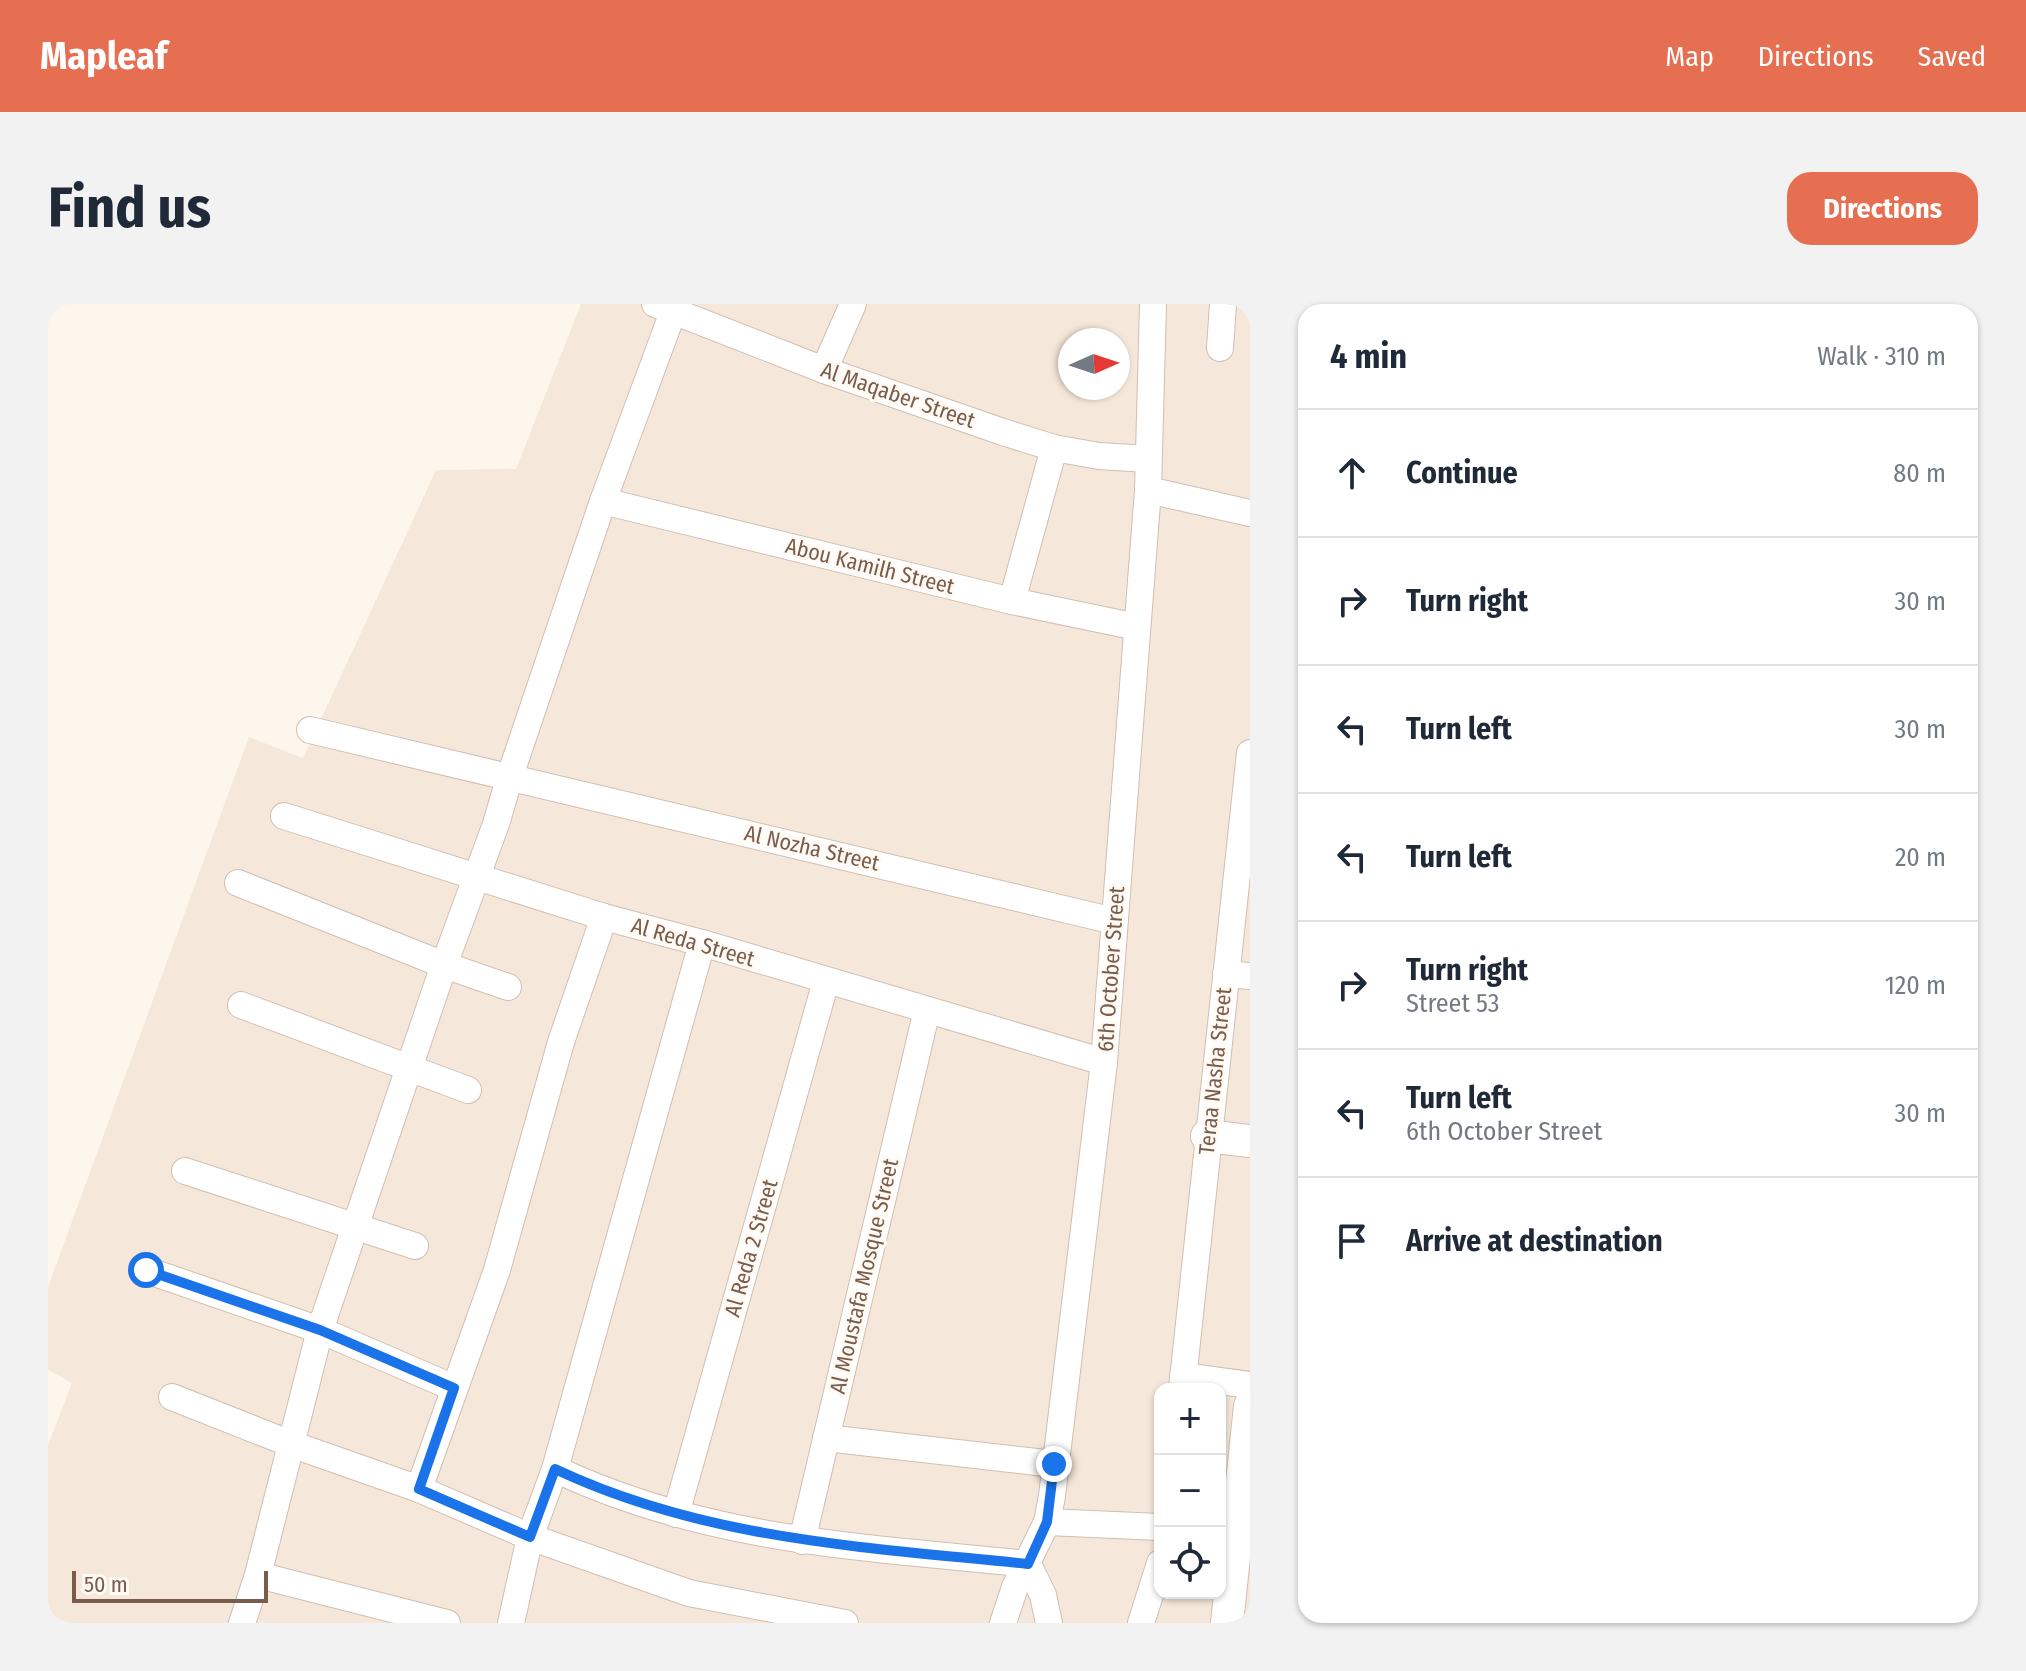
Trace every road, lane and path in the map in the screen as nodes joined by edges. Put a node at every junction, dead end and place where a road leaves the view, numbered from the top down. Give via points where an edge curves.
1 (853, 304) edge
2 (1153, 304) edge
3 (1223, 304) edge
4 (664, 308) edge
5 (1220, 348) dead end
6 (824, 370) junction
7 (1054, 448) junction
8 (1148, 459) junction
9 (1148, 490) junction
10 (603, 501) junction
11 (1250, 513) edge
12 (1012, 601) junction
13 (1137, 627) junction
14 (310, 730) dead end
15 (1250, 753) edge
16 (510, 776) junction
17 (284, 816) dead end
18 (478, 878) junction
19 (238, 883) dead end
20 (604, 917) junction
21 (1114, 921) junction
22 (702, 943) junction
23 (444, 965) junction
24 (1238, 975) edge
25 (826, 981) junction
26 (508, 987) dead end
27 (241, 1005) dead end
28 (927, 1010) junction
29 (1104, 1062) junction
30 (411, 1068) junction
31 (468, 1090) dead end
32 (1207, 1136) junction
33 (1250, 1141) edge
34 (185, 1171) dead end
35 (355, 1226) junction
36 (415, 1246) dead end
37 (146, 1270) dead end
38 (320, 1330) junction
39 (1182, 1383) edge
40 (1226, 1384) edge
41 (1250, 1385) edge
42 (454, 1388) junction
43 (172, 1397) dead end
44 (1250, 1406) edge
45 (826, 1438) junction
46 (291, 1444) junction
47 (1054, 1464) junction
48 (555, 1469) junction
49 (419, 1489) junction
50 (676, 1514) junction
51 (1047, 1522) junction
52 (1237, 1523) edge
53 (1154, 1527) edge
54 (530, 1537) junction
55 (802, 1541) junction
56 (1028, 1564) junction
57 (258, 1575) junction
58 (1154, 1582) edge
59 (242, 1623) edge
60 (447, 1623) edge
61 (511, 1623) edge
62 (845, 1623) edge
63 (1003, 1623) edge
64 (1049, 1623) edge
65 (1141, 1623) edge
66 (1227, 1623) edge

1 - 6 street
2 - 8 street, 6th October Street
3 - 5 street
4 - 6 street, Al Maqaber Street
4 - 10 street
6 - 7 street, Al Maqaber Street
7 - 8 street, Al Maqaber Street
7 - 12 street
8 - 9 street, 6th October Street
9 - 11 street
9 - 13 street, 6th October Street
10 - 12 street, Abou Kamilh Street
10 - 16 street
12 - 13 street, Abou Kamilh Street
13 - 21 street, 6th October Street
14 - 16 street, Al Nozha Street
15 - 24 street, Teraa Nasha Street
16 - 18 street
16 - 21 street, Al Nozha Street
17 - 18 street, Al Reda Street
18 - 20 street, Al Reda Street
18 - 23 street
19 - 23 street
20 - 22 street, Al Reda Street
20 - 42 street via 561,1042 497,1270
21 - 29 street, 6th October Street
22 - 25 street, Al Reda Street
22 - 48 street
23 - 26 street
23 - 30 street
24 - 32 street, Teraa Nasha Street
25 - 28 street, Al Reda Street
25 - 50 street, Al Reda 2 Street
27 - 30 street
28 - 29 street, Al Reda Street
28 - 45 street, Al Moustafa Mosque Street
29 - 47 street, 6th October Street
30 - 31 street
30 - 35 street
32 - 33 street
32 - 39 street, Teraa Nasha Street
34 - 35 street
35 - 36 street
35 - 38 street
37 - 38 street
38 - 42 street
38 - 46 street
40 - 41 street
42 - 49 street
43 - 46 street
44 - 52 street
45 - 47 street
45 - 55 street, Al Moustafa Mosque Street
46 - 49 street
46 - 57 street
47 - 51 street, 6th October Street
48 - 50 street via 603,1492
48 - 54 street
49 - 54 street
50 - 55 street
51 - 53 street
51 - 56 street, 6th October Street
52 - 66 street
54 - 61 street
54 - 62 street via 689,1593
55 - 56 street
56 - 63 street, 6th October Street
56 - 64 street
57 - 59 street
57 - 60 street
58 - 65 street

